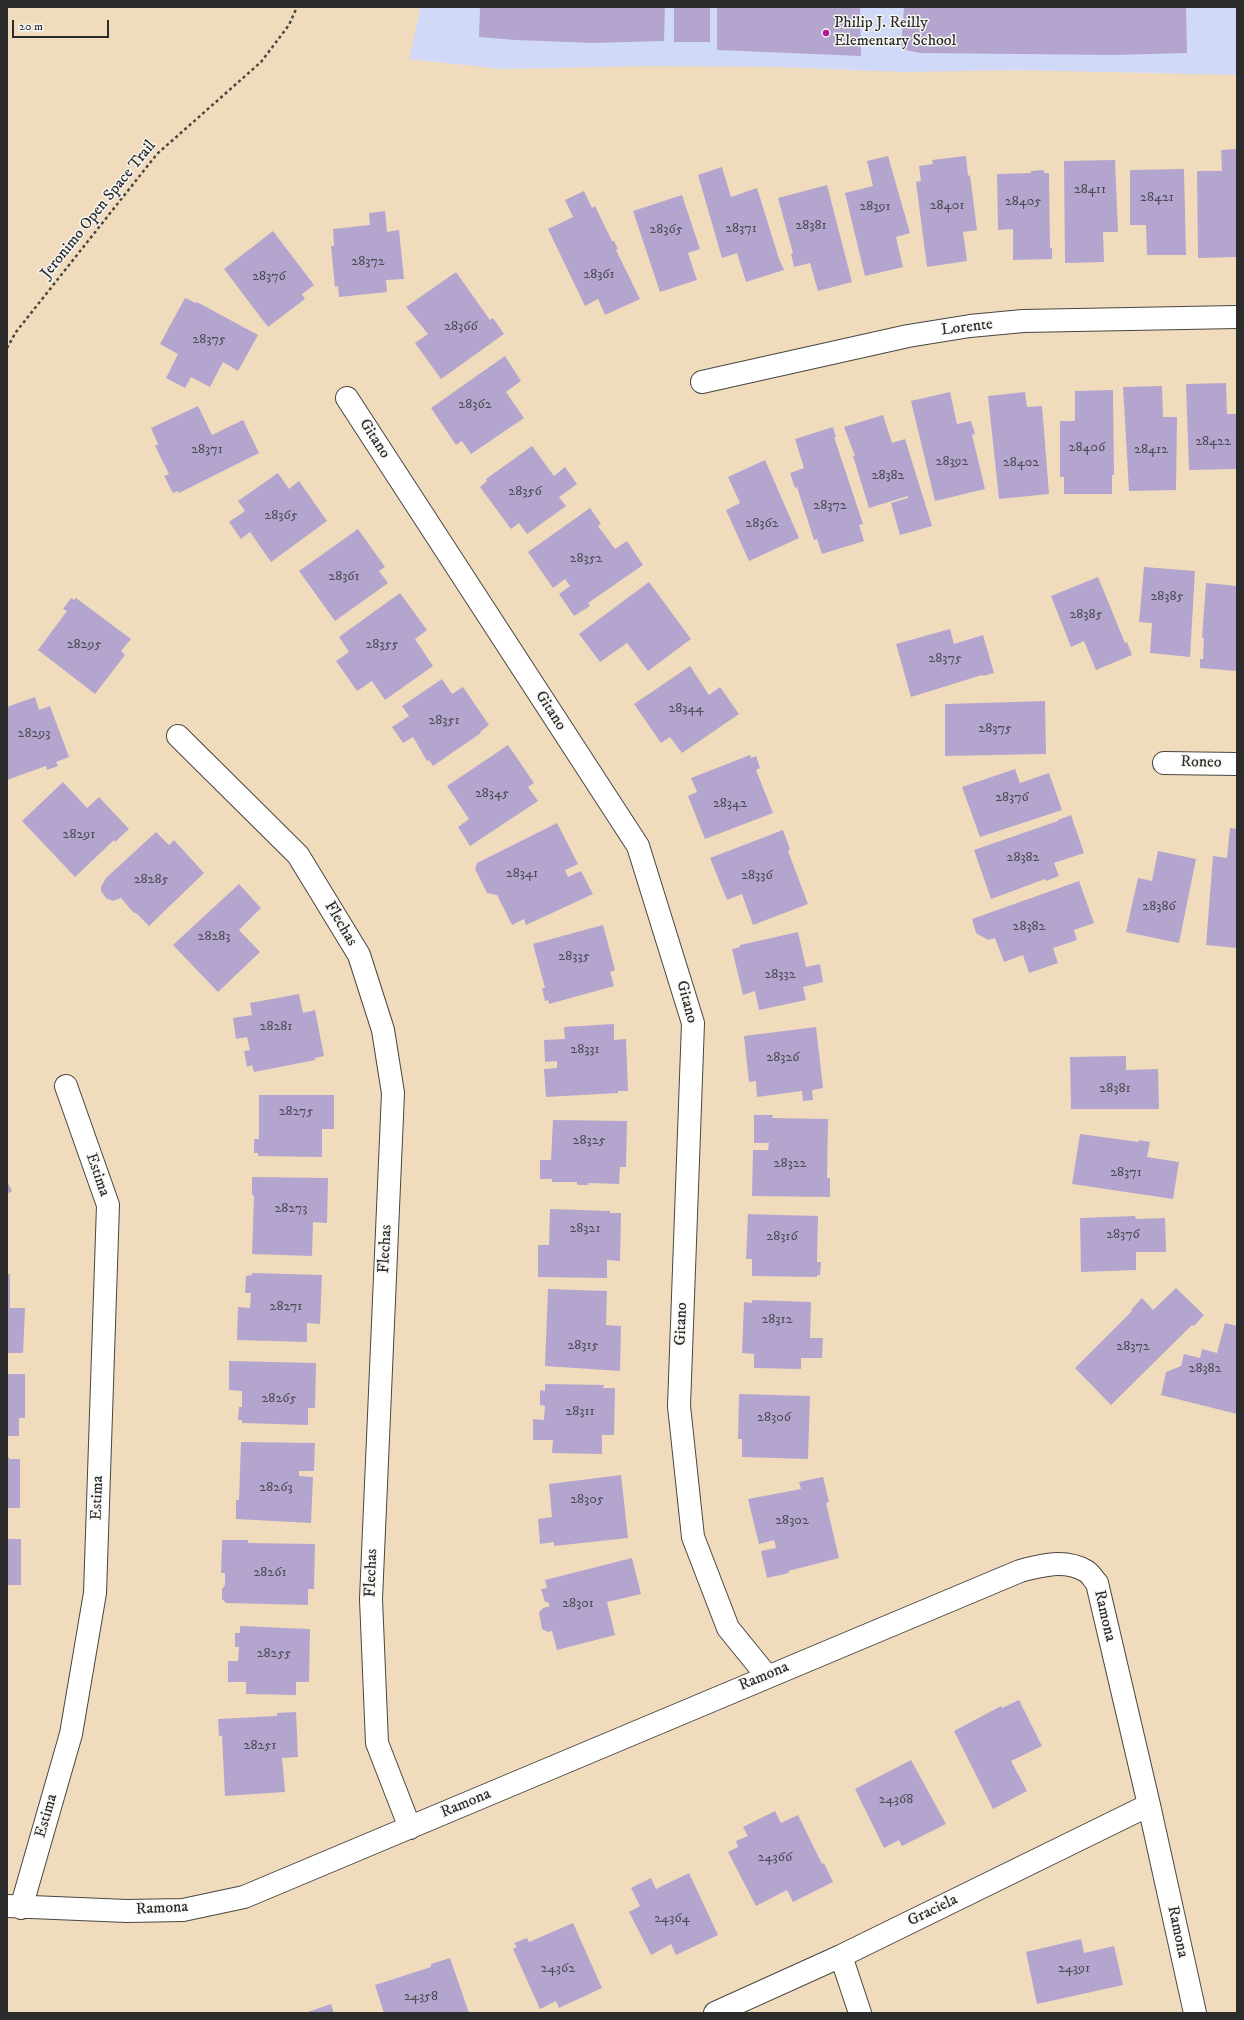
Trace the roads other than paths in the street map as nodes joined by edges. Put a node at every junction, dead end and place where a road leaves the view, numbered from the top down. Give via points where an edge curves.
1 (1237, 317) edge
2 (702, 382) dead end
3 (347, 398) dead end
4 (178, 736) dead end
5 (1164, 763) dead end
6 (1237, 764) edge
7 (66, 1086) dead end
8 (767, 1676) junction
9 (1149, 1805) junction
10 (410, 1828) junction
11 (14, 1907) edge
12 (841, 1956) junction
13 (715, 2013) edge
14 (860, 2013) edge
15 (1195, 2013) edge

1 - 2 street, Lorente via 1023,321 970,326 908,336
3 - 8 street, Gitano via 638,846 694,1023 679,1406 692,1537 728,1628
4 - 10 street, Flechas via 298,855 359,955 383,1030 394,1093 371,1599 378,1743
5 - 6 street, Roneo
7 - 11 street, Estima via 108,1205 95,1593 71,1734
8 - 9 street, Ramona via 1020,1571 1063,1563 1087,1571 1096,1583
8 - 10 street, Ramona
9 - 12 street, Graciela
9 - 15 street, Ramona
10 - 11 street, Ramona via 244,1897 183,1910
12 - 13 street, Graciela
12 - 14 street

